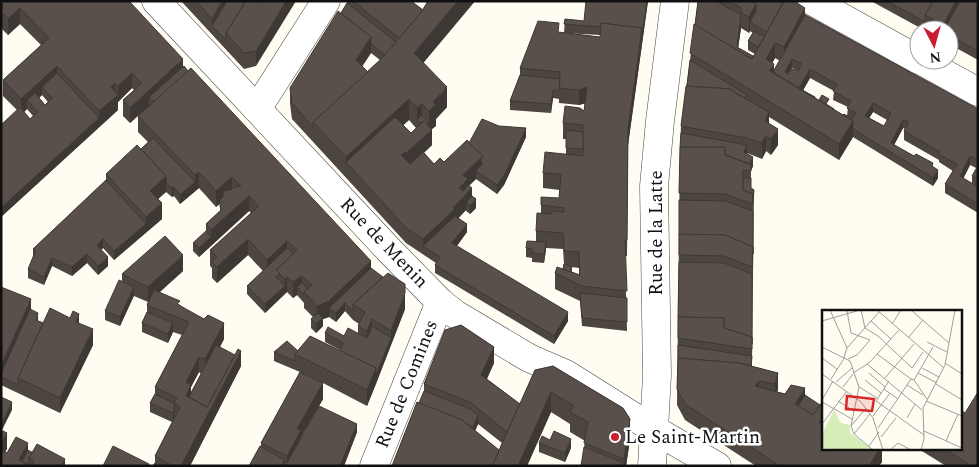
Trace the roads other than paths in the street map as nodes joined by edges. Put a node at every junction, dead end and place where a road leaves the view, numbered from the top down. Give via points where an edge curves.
1 (156, 1) edge
2 (326, 1) edge
3 (675, 1) edge
4 (812, 1) edge
5 (909, 54) edge
6 (937, 70) edge
7 (978, 92) edge
8 (257, 110) junction
9 (440, 302) junction
10 (655, 430) junction
11 (374, 466) edge
12 (652, 466) edge
13 (717, 466) edge

1 - 8 street, Rue de Menin
2 - 8 street
3 - 10 street, Rue de la Latte via 654,186
4 - 5 street
6 - 7 street
8 - 9 street, Rue de Menin
9 - 10 street, Rue de Menin via 455,314 530,358 566,374
9 - 11 street, Rue de Comines
10 - 12 street, Rue de la Latte
10 - 13 street, Rue de Menin

